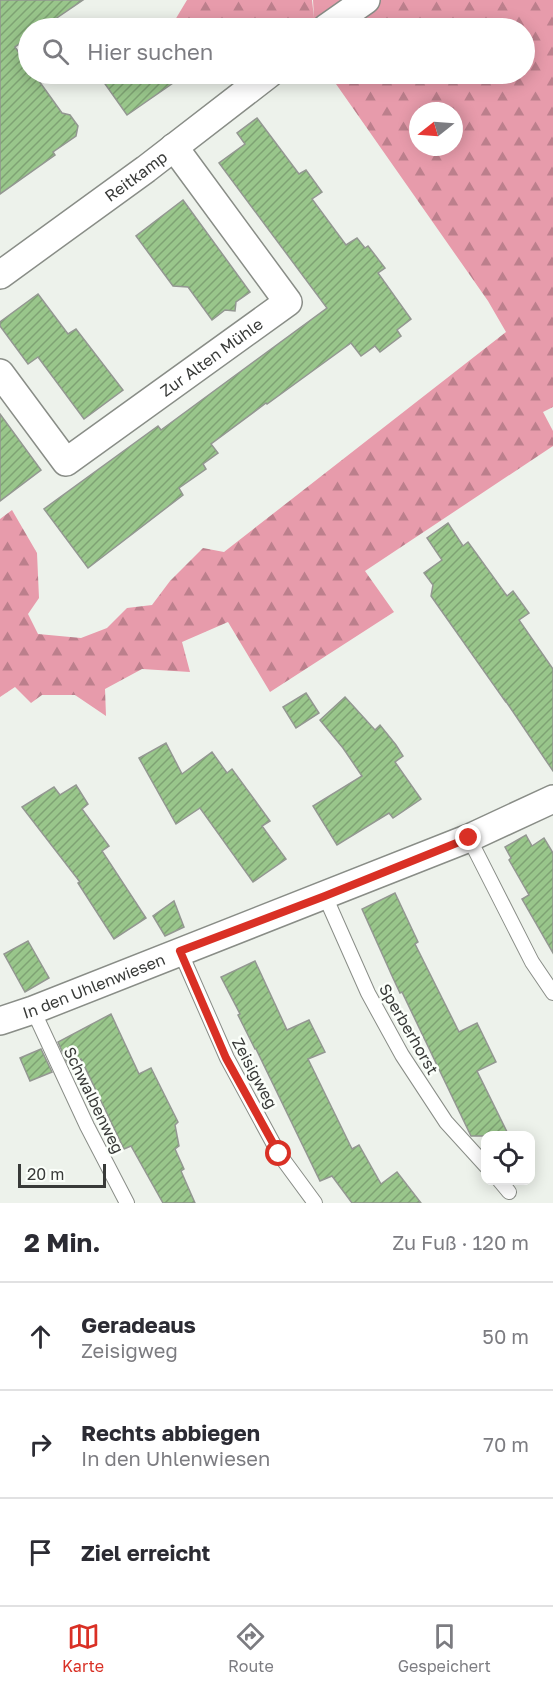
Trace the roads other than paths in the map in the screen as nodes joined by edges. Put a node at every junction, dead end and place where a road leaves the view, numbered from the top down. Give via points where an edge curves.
1 (366, 0) edge
2 (340, 18) edge
3 (256, 84) edge
4 (174, 147) junction
5 (0, 275) edge
6 (0, 373) edge
7 (553, 799) edge
8 (469, 838) junction
9 (325, 896) junction
10 (180, 951) junction
11 (553, 993) edge
12 (33, 1010) junction
13 (0, 1021) edge
14 (481, 1160) edge
15 (503, 1185) edge
16 (509, 1192) dead end
17 (127, 1203) edge
18 (315, 1203) edge

1 - 2 street
3 - 4 street, Reitkamp
4 - 5 street, Reitkamp
4 - 6 street, Zur Alten Mühle via 288,302 66,462
7 - 8 street, In den Uhlenwiesen
8 - 9 street, In den Uhlenwiesen
8 - 11 lane via 532,962
9 - 10 street, In den Uhlenwiesen
9 - 14 lane, Sperberhorst via 368,993 402,1055 446,1122
10 - 12 street, In den Uhlenwiesen
10 - 18 lane, Zeisigweg via 226,1058 279,1154
12 - 13 street, In den Uhlenwiesen
12 - 17 lane, Schwalbenweg
15 - 16 lane

